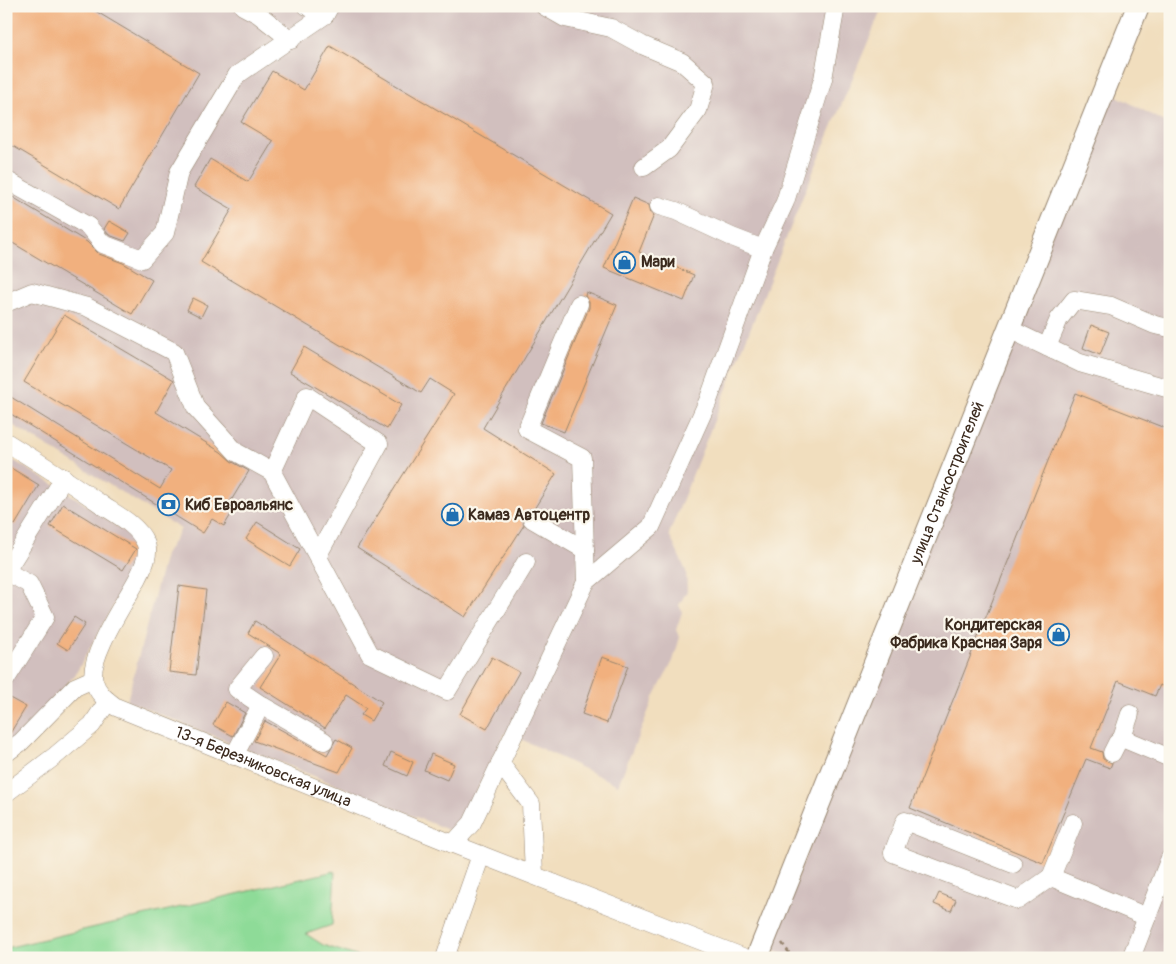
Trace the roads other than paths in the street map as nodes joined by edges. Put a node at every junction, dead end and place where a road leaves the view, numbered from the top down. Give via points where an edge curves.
1 (243, 6) edge
2 (307, 6) edge
3 (544, 6) edge
4 (836, 6) edge
5 (1138, 6) edge
6 (328, 11) edge
7 (290, 40) junction
8 (644, 167) dead end
9 (6, 180) edge
10 (659, 206) dead end
11 (762, 249) junction
12 (6, 303) edge
13 (579, 304) dead end
14 (1170, 328) edge
15 (1009, 329) junction
16 (1046, 347) junction
17 (1170, 389) edge
18 (6, 442) edge
19 (272, 472) junction
20 (64, 478) junction
21 (532, 519) dead end
22 (585, 550) junction
23 (318, 555) junction
24 (526, 562) dead end
25 (6, 571) edge
26 (586, 582) junction
27 (264, 656) dead end
28 (6, 679) edge
29 (93, 679) junction
30 (108, 701) junction
31 (261, 705) junction
32 (1130, 714) dead end
33 (324, 741) dead end
34 (6, 753) edge
35 (234, 756) junction
36 (1170, 758) edge
37 (500, 763) junction
38 (6, 793) edge
39 (1073, 823) dead end
40 (453, 844) junction
41 (481, 855) junction
42 (1170, 858) edge
43 (1013, 864) dead end
44 (534, 875) junction
45 (1051, 877) junction
46 (1147, 917) junction
47 (445, 958) edge
48 (745, 958) edge
49 (757, 958) edge
50 (1131, 958) edge

1 - 7 street
2 - 6 street
3 - 8 street via 565,18 611,28 682,62 706,84 698,110 669,149
4 - 11 street via 823,79 785,202
5 - 15 main road, улица Станкостроителей
6 - 7 street
7 - 9 street via 237,75 179,172 165,233 142,258 103,244 88,226
10 - 11 street
11 - 26 street via 708,401 651,527
12 - 19 street via 32,292 87,307 174,352 196,408 236,452
13 - 22 street via 527,429 582,458
14 - 16 street via 1111,306 1074,300 1059,318
15 - 16 street
15 - 49 main road, улица Станкостроителей
16 - 17 street via 1080,362
18 - 20 street
19 - 23 street
19 - 23 street via 307,396 379,444
20 - 25 street
20 - 29 street via 131,525 148,548 142,570 97,654
21 - 22 street
22 - 26 street
23 - 24 street via 370,654 447,691
25 - 28 street via 28,584 45,617
26 - 37 street
27 - 31 street via 238,689
29 - 30 street, 13-я Березниковская улица
29 - 34 street via 75,688
30 - 35 street, 13-я Березниковская улица via 124,711
30 - 38 street via 92,725
31 - 33 street
31 - 35 street
32 - 36 street via 1117,745
35 - 40 street, 13-я Березниковская улица
37 - 40 street via 472,824
37 - 44 street via 531,804
39 - 45 street
40 - 41 street, 13-я Березниковская улица
41 - 44 street, 13-я Березниковская улица
41 - 47 street
42 - 46 street
43 - 45 street via 905,821 893,853 1018,900
44 - 48 street, 13-я Березниковская улица
45 - 46 street
46 - 50 street

